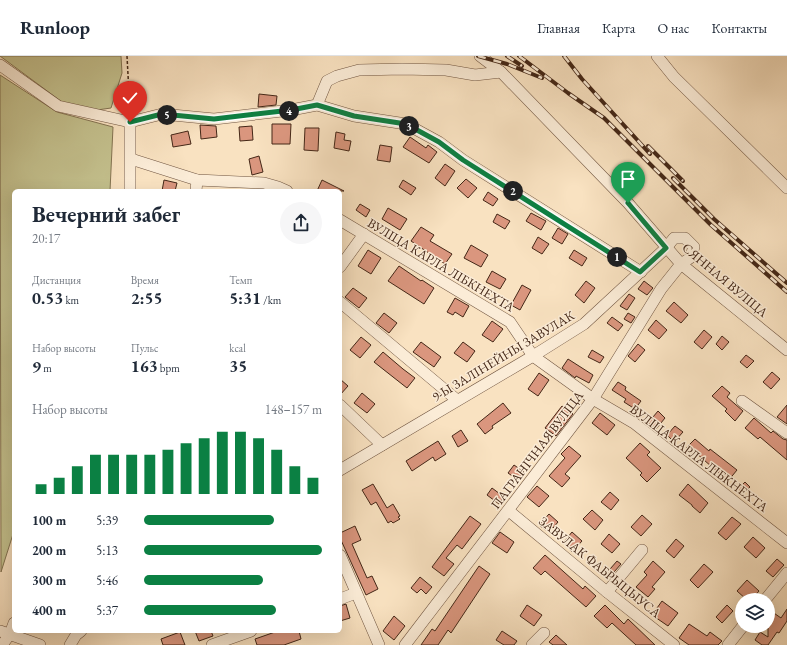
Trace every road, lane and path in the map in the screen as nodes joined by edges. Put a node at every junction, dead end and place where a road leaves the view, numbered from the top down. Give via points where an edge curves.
1 (127, 56) edge
2 (480, 56) edge
3 (657, 56) edge
4 (0, 65) edge
5 (501, 72) junction
6 (317, 105) junction
7 (130, 122) junction
8 (131, 159) junction
9 (196, 186) edge
10 (787, 188) edge
11 (130, 189) edge
12 (282, 189) edge
13 (342, 221) edge
14 (364, 234) junction
15 (666, 248) junction
16 (342, 264) edge
17 (681, 264) junction
18 (640, 272) junction
19 (342, 304) edge
20 (787, 350) edge
21 (533, 356) junction
22 (593, 399) junction
23 (457, 400) junction
24 (742, 401) dead end
25 (342, 407) edge
26 (787, 433) edge
27 (382, 445) junction
28 (342, 469) edge
29 (508, 510) junction
30 (787, 543) edge
31 (642, 550) dead end
32 (342, 560) edge
33 (787, 573) edge
34 (606, 592) junction
35 (356, 593) junction
36 (771, 593) edge
37 (342, 598) edge
38 (12, 625) edge
39 (5, 633) edge
40 (78, 633) edge
41 (245, 633) edge
42 (544, 633) dead end
43 (738, 633) edge
44 (2, 645) edge
45 (40, 645) edge
46 (70, 645) edge
47 (212, 645) edge
48 (379, 645) edge
49 (405, 645) edge
50 (532, 645) edge
51 (674, 645) edge
52 (728, 645) edge

1 - 7 path
2 - 5 street, СЯННАЯ ВУЛІЦА
3 - 10 street via 674,77
4 - 7 street via 58,106
5 - 6 street via 475,75 446,70 359,70 328,81
5 - 15 street, СЯННАЯ ВУЛІЦА via 628,203
6 - 7 street via 214,119 162,114
6 - 18 street via 354,116 406,124 439,142 463,160
7 - 8 street
8 - 9 street
8 - 11 street
9 - 12 street via 257,182
13 - 14 street, ВУЛІЦА КАРЛА ЛІБКНЕХТА
14 - 16 street
14 - 21 street, ВУЛІЦА КАРЛА ЛІБКНЕХТА via 510,322
15 - 17 street, СЯННАЯ ВУЛІЦА
15 - 17 street via 674,238 685,238 694,247 690,258
15 - 18 street, 9-Ы ЗАЛІНЕЙНЫ ЗАВУЛАК
17 - 20 street, СЯННАЯ ВУЛІЦА
17 - 22 street, ПАГРАНІЧНАЯ ВУЛІЦА via 661,289
18 - 21 street, 9-Ы ЗАЛІНЕЙНЫ ЗАВУЛАК via 584,324
19 - 23 street
21 - 22 street, ВУЛІЦА КАРЛА ЛІБКНЕХТА
21 - 23 street, 9-Ы ЗАЛІНЕЙНЫ ЗАВУЛАК
22 - 29 street, ПАГРАНІЧНАЯ ВУЛІЦА
22 - 30 street, ВУЛІЦА КАРЛА ЛІБКНЕХТА via 634,423
23 - 27 street, 9-Ы ЗАЛІНЕЙНЫ ЗАВУЛАК
24 - 26 street
25 - 27 street
27 - 28 street, 9-Ы ЗАЛІНЕЙНЫ ЗАВУЛАК
29 - 34 street, ЗАВУЛАК ФАБРЫЦЫУСА
29 - 49 street, ПАГРАНІЧНАЯ ВУЛІЦА
31 - 34 street
32 - 35 street
33 - 36 street
34 - 51 street, ЗАВУЛАК ФАБРЫЦЫУСА
35 - 37 street
35 - 48 street
38 - 39 street
39 - 44 street
39 - 45 street
40 - 46 street
41 - 47 street
42 - 50 street
43 - 52 street

